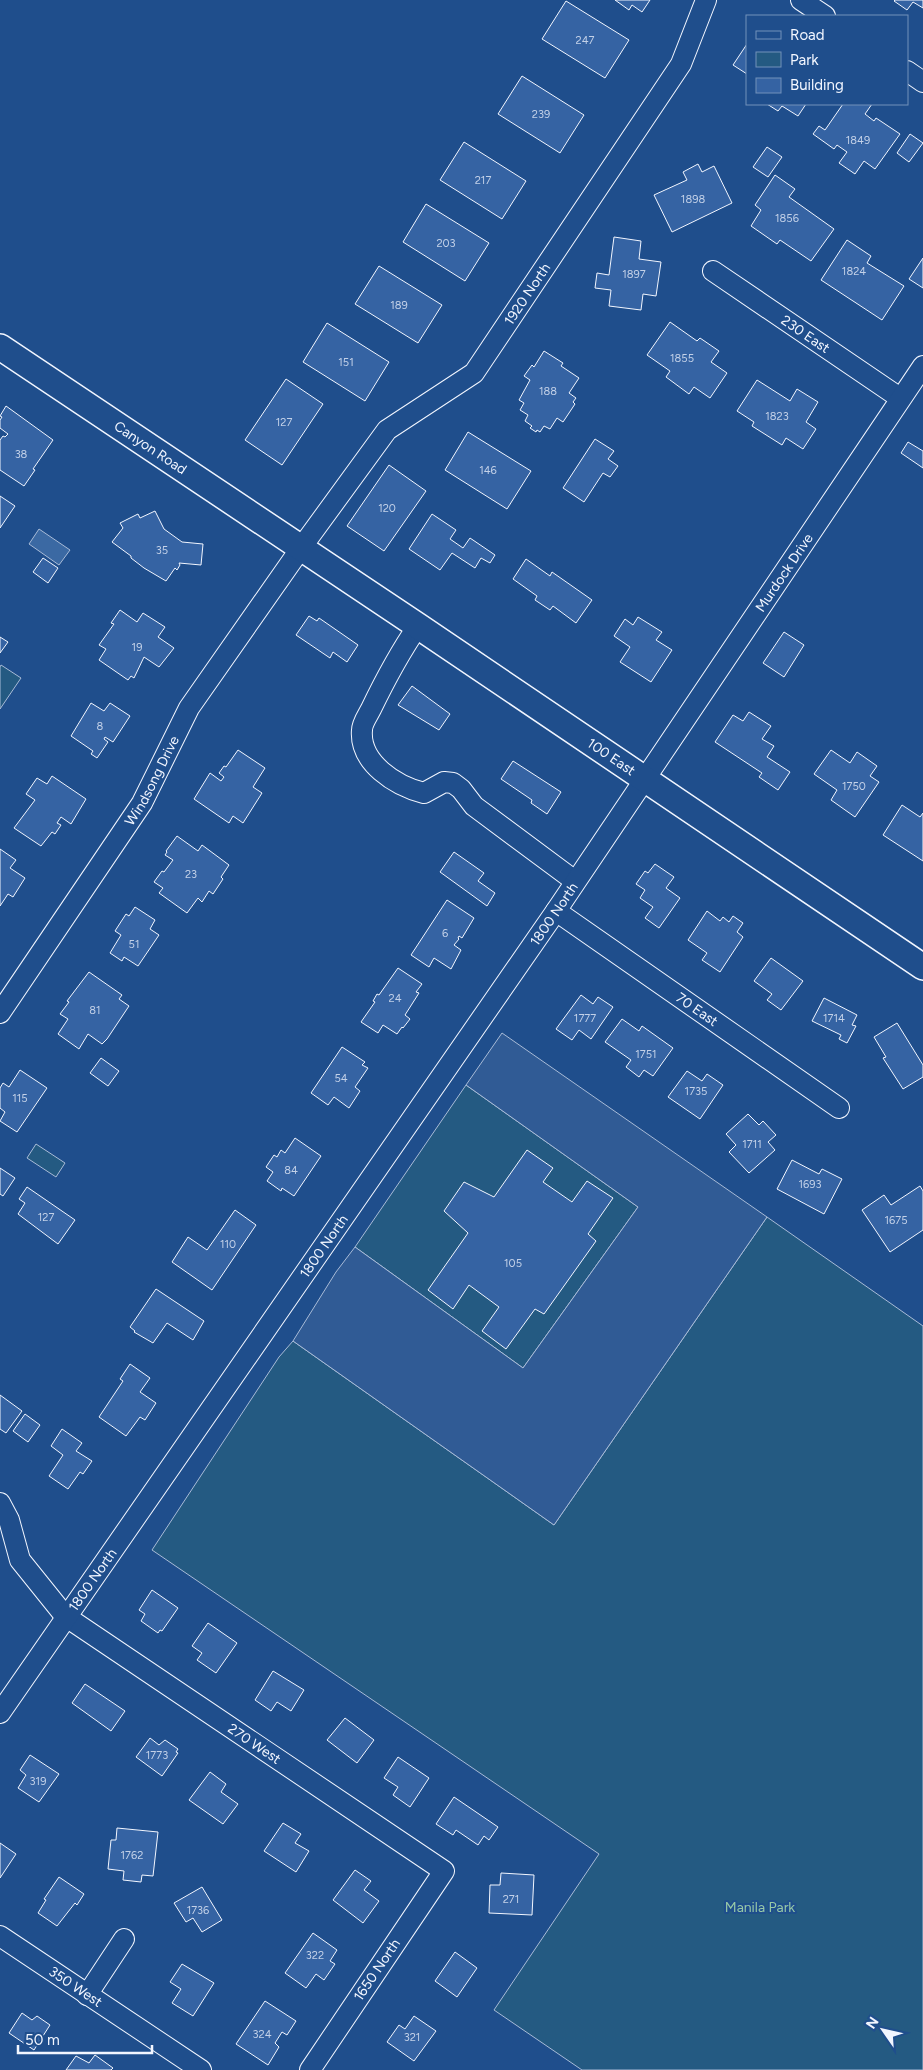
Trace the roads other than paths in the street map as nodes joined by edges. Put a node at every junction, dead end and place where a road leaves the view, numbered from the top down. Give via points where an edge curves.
1 (706, 0) edge
2 (801, 0) edge
3 (824, 15) edge
4 (908, 73) edge
5 (923, 82) edge
6 (713, 270) dead end
7 (0, 347) edge
8 (923, 366) edge
9 (900, 398) junction
10 (301, 548) junction
11 (418, 626) junction
12 (644, 779) junction
13 (575, 882) junction
14 (556, 910) junction
15 (923, 967) edge
16 (0, 1013) edge
17 (839, 1108) dead end
18 (0, 1503) edge
19 (65, 1616) junction
20 (0, 1713) edge
21 (444, 1871) joint
22 (0, 1936) edge
23 (124, 1939) dead end
24 (87, 1995) junction
25 (201, 2070) edge
26 (310, 2070) edge

1 - 10 street, 1920 North via 680,64 474,373 387,430
2 - 3 street
4 - 5 street
6 - 9 street, 230 East
7 - 10 main road, Canyon Road
8 - 9 street, Murdock Drive
9 - 12 street, Murdock Drive
10 - 11 main road, 100 East
10 - 16 street, Windsong Drive via 189,708 142,803
11 - 12 main road, 100 East
11 - 13 street via 399,653 362,729 369,759 385,774 414,790 424,792 444,782 453,783 474,806
12 - 13 street, 1800 North
12 - 15 main road, 100 East
13 - 14 street, 1800 North
14 - 17 street, 70 East
14 - 19 street, 1800 North
18 - 19 street, 270 West via 9,1520 20,1560
19 - 20 street, 1800 North
19 - 21 street, 270 West
21 - 26 street, 1650 North
22 - 24 street, 350 West
23 - 24 street
24 - 25 street, 350 West

